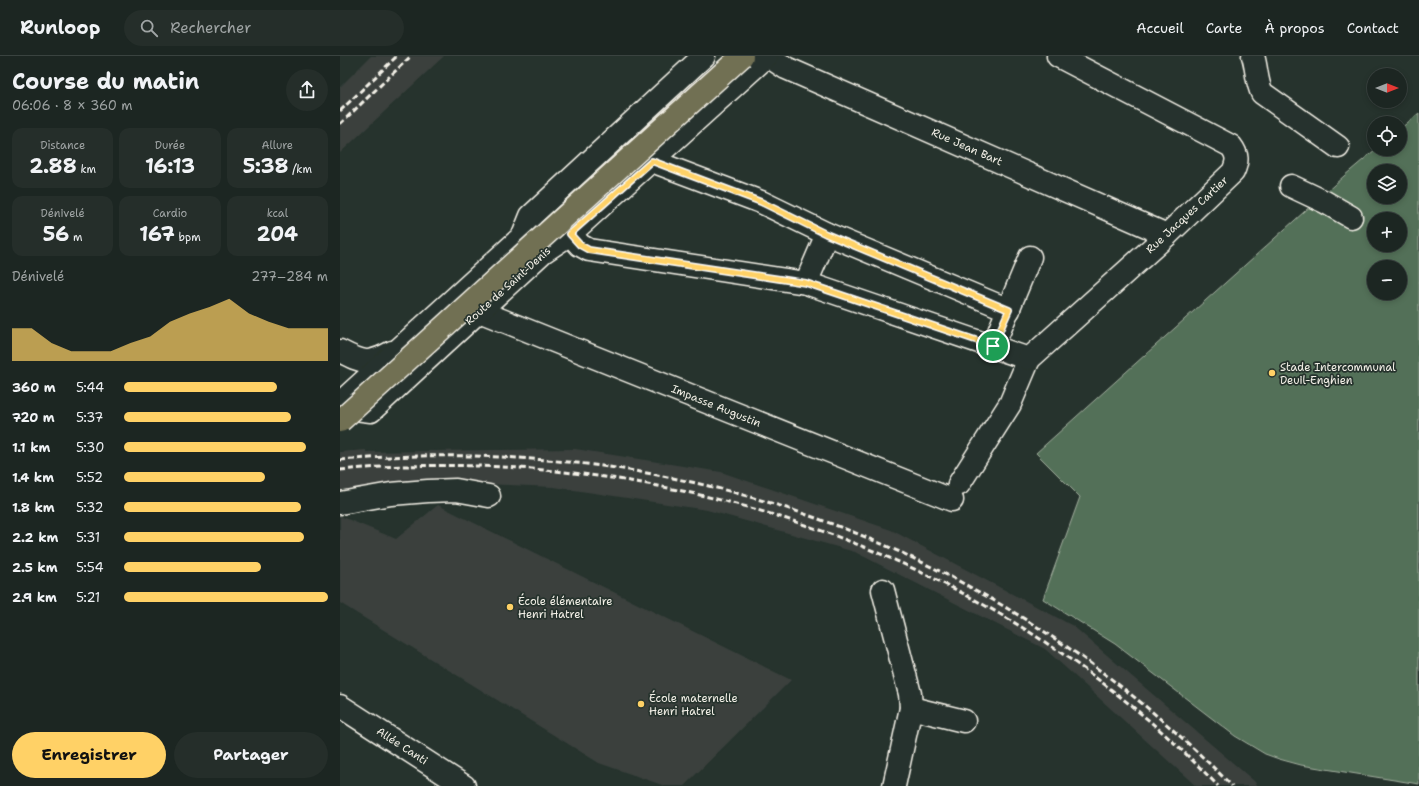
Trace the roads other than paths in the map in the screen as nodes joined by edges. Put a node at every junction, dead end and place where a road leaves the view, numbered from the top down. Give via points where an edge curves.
1 (704, 56) edge
2 (742, 56) edge
3 (768, 56) edge
4 (1058, 56) edge
5 (1253, 56) edge
6 (1338, 147) dead end
7 (652, 161) junction
8 (1291, 186) dead end
9 (1351, 217) dead end
10 (570, 234) junction
11 (826, 234) junction
12 (1167, 235) junction
13 (1030, 257) dead end
14 (806, 283) junction
15 (1009, 310) junction
16 (479, 312) junction
17 (406, 344) junction
18 (993, 346) junction
19 (340, 350) edge
20 (1029, 359) junction
21 (340, 403) edge
22 (340, 407) edge
23 (340, 421) edge
24 (489, 496) dead end
25 (340, 503) edge
26 (883, 590) dead end
27 (340, 706) edge
28 (911, 708) junction
29 (964, 721) dead end
30 (464, 786) edge
31 (894, 786) edge

1 - 17 street via 531,216 523,236
2 - 23 main road, Route de Saint-Denis, bridge
3 - 7 street, Route de Saint-Denis
3 - 12 street, Rue Jean Bart via 786,68
4 - 12 street, Rue Jacques Cartier via 1230,146 1235,152 1237,163 1233,172
5 - 6 street via 1258,85 1262,92
7 - 10 street, Route de Saint-Denis
7 - 11 street via 761,202
8 - 9 street
10 - 14 street via 589,250
10 - 16 street, Route de Saint-Denis via 543,252
11 - 14 street
11 - 15 street
12 - 20 street, Rue Jacques Cartier
13 - 15 street
14 - 18 street
15 - 18 street
16 - 20 street, Impasse Augustin via 955,492 1010,404
16 - 22 street, Route de Saint-Denis via 371,411
17 - 19 street via 379,360 370,361 357,360
17 - 21 street
18 - 20 street
24 - 25 street via 456,490 428,491 391,494
26 - 28 street via 910,694
27 - 30 street, Allée Canti
28 - 29 street
28 - 31 street

